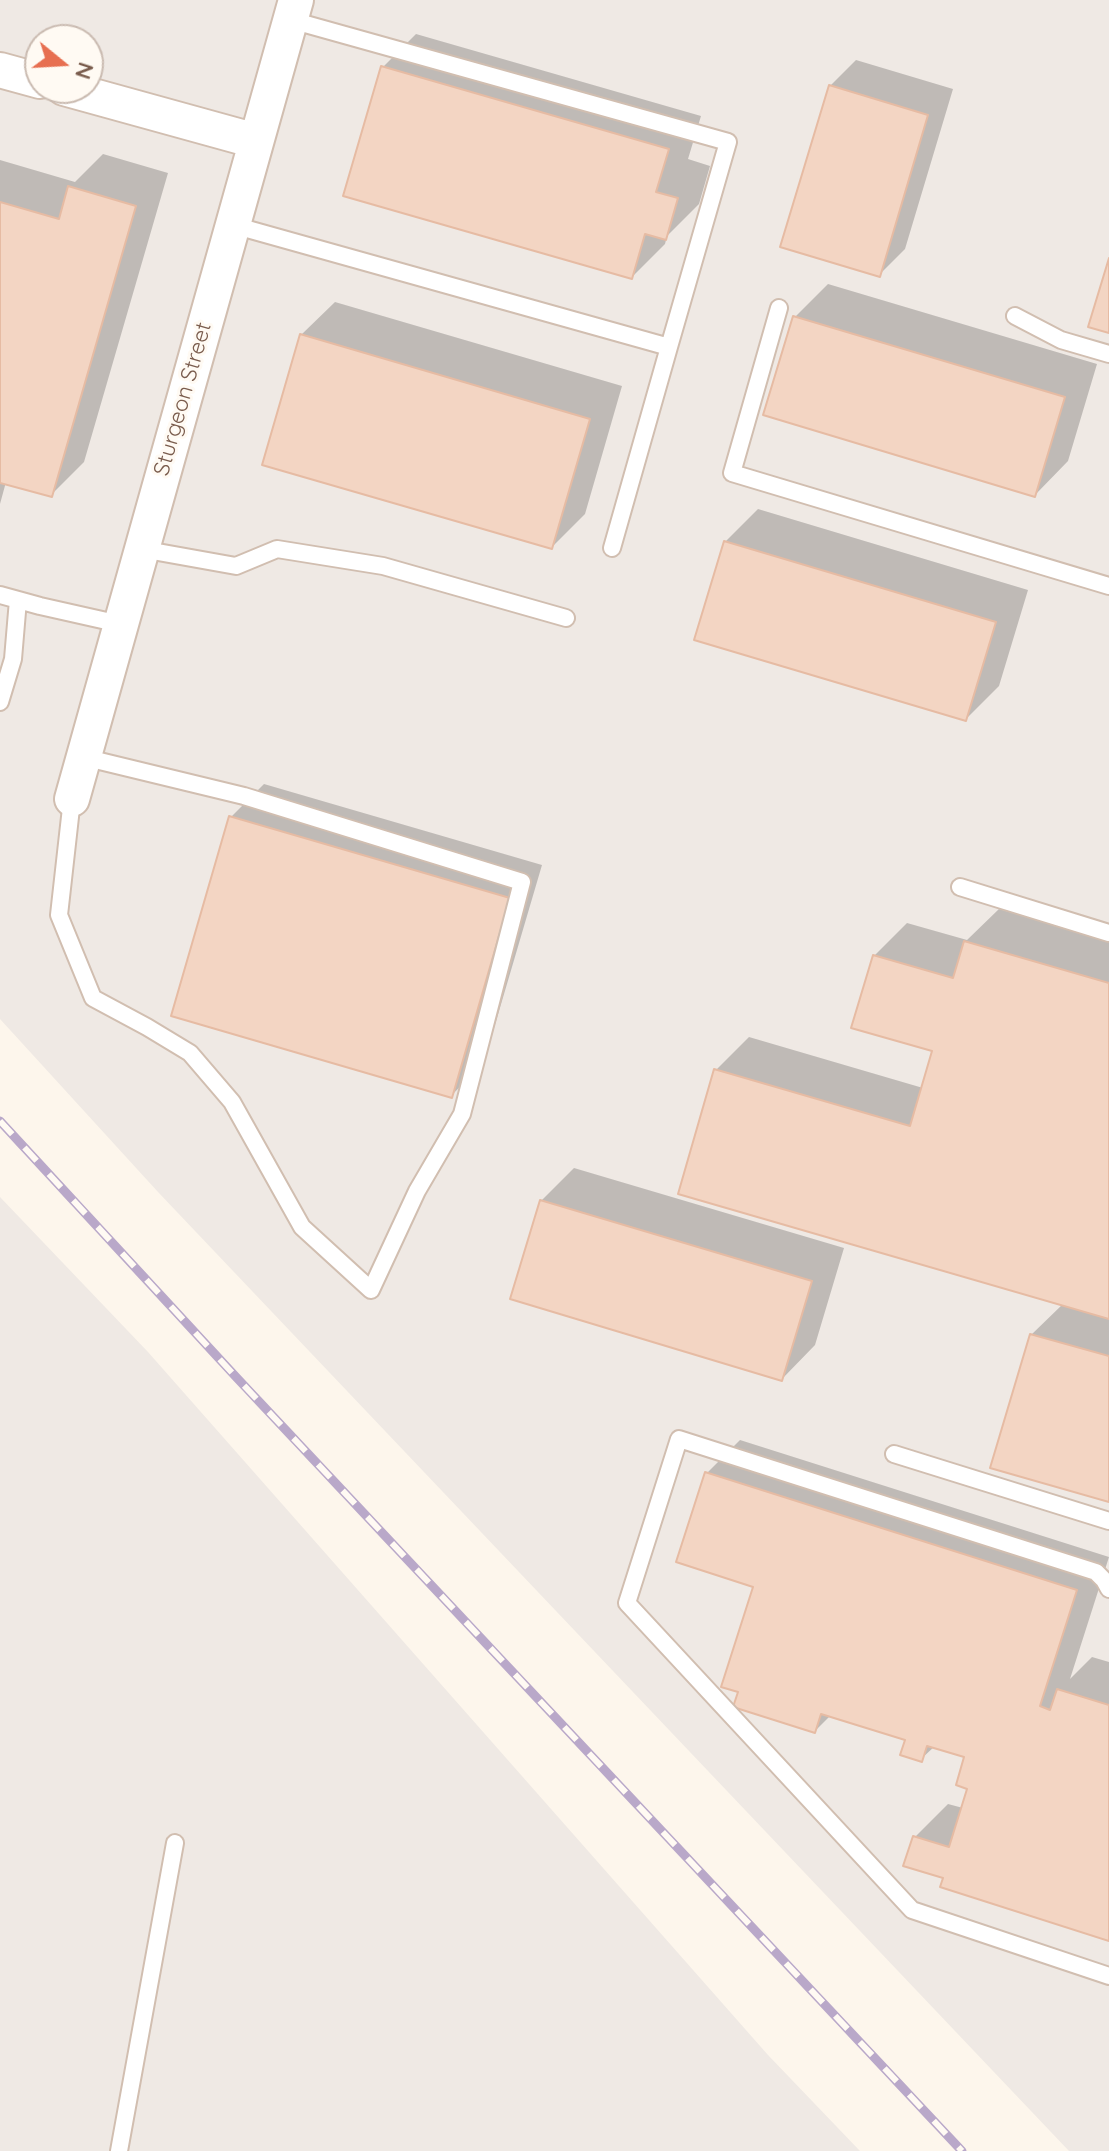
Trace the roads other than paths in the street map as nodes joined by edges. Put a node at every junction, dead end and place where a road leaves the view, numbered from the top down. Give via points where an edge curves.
1 (293, 10) edge
2 (0, 70) edge
3 (24, 77) edge
4 (104, 99) edge
5 (256, 141) junction
6 (233, 225) junction
7 (779, 308) dead end
8 (1015, 316) dead end
9 (669, 347) junction
10 (1109, 354) edge
11 (612, 548) dead end
12 (141, 549) junction
13 (1109, 586) edge
14 (0, 595) edge
15 (18, 600) junction
16 (566, 618) dead end
17 (120, 624) junction
18 (0, 702) edge
19 (83, 757) junction
20 (72, 799) joint
21 (960, 887) dead end
22 (1109, 933) edge
23 (894, 1454) dead end
24 (1109, 1521) edge
25 (1109, 1589) edge
26 (175, 1843) dead end
27 (1109, 1976) edge
28 (119, 2151) edge

1 - 5 street, Sturgeon Street
1 - 9 lane via 728,142
2 - 3 street
4 - 5 street
5 - 6 street, Sturgeon Street
6 - 9 lane
6 - 12 street, Sturgeon Street
7 - 13 lane via 732,473
8 - 10 lane via 1061,340
9 - 11 lane
12 - 16 lane via 236,566 277,549 383,566
12 - 17 street, Sturgeon Street
14 - 15 lane
15 - 17 lane
15 - 18 lane via 13,659
17 - 19 street, Sturgeon Street
19 - 20 street, Sturgeon Street
19 - 20 lane via 244,796 522,882 462,1114 417,1191 371,1290 302,1227 232,1102 190,1053 93,998 59,915
21 - 22 lane
23 - 24 lane
25 - 27 lane via 1096,1572 679,1439 627,1603 912,1910
26 - 28 lane

